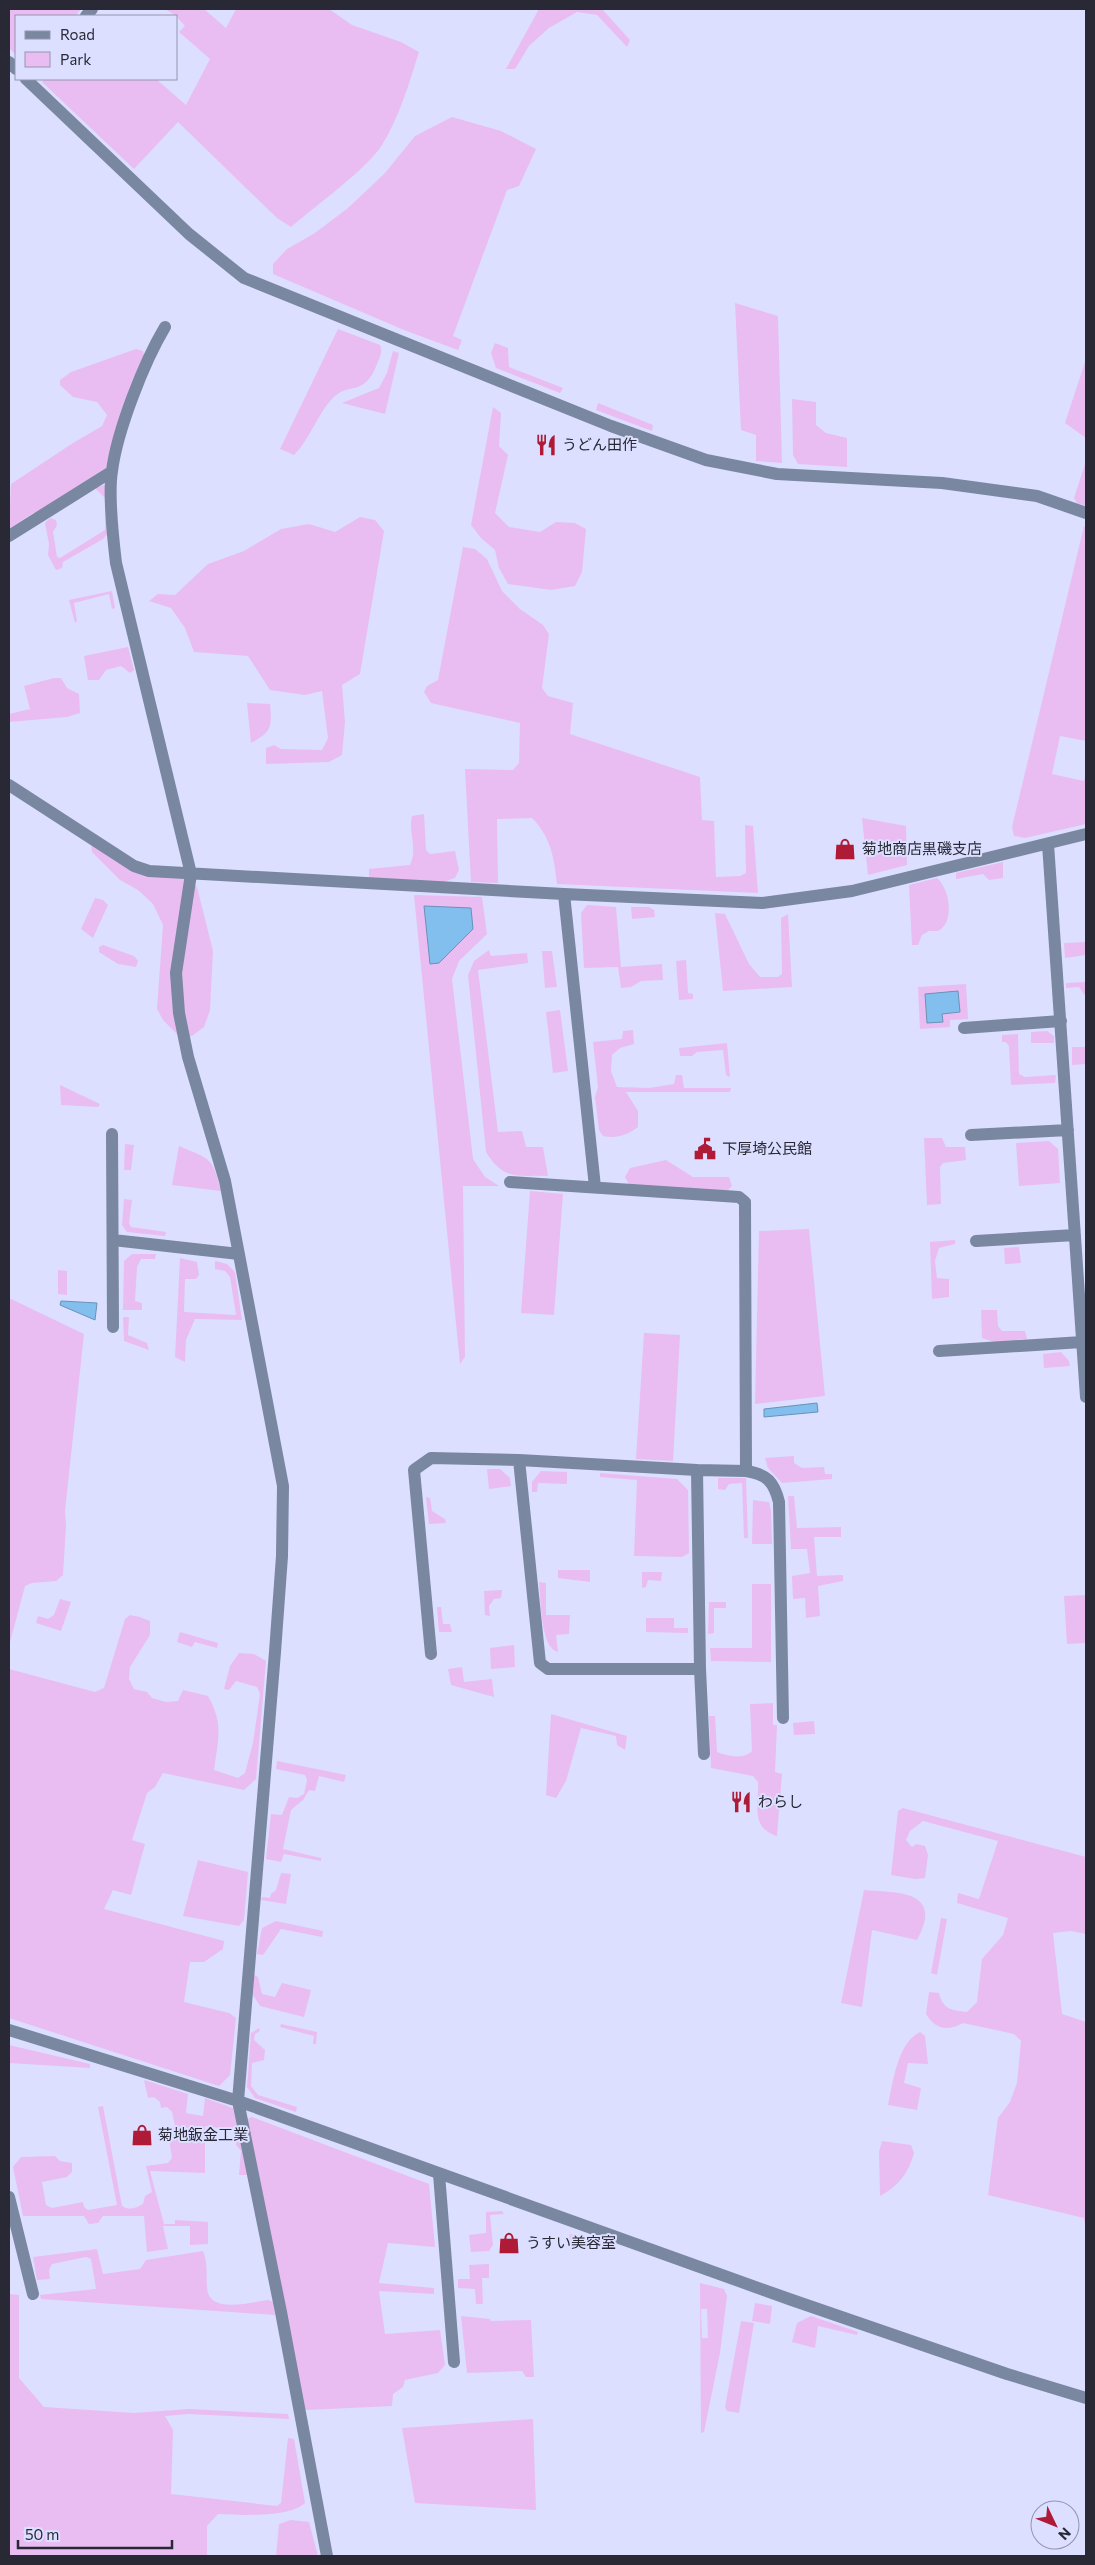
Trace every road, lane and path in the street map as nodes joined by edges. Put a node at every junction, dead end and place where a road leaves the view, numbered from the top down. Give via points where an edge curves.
1 (30, 80) edge
2 (165, 327) dead end
3 (111, 472) junction
4 (1086, 513) edge
5 (9, 536) edge
6 (9, 785) edge
7 (1086, 834) edge
8 (1048, 844) junction
9 (191, 874) junction
10 (564, 894) junction
11 (1060, 1021) junction
12 (964, 1028) dead end
13 (1068, 1130) junction
14 (112, 1134) dead end
15 (971, 1135) dead end
16 (510, 1182) dead end
17 (595, 1187) junction
18 (1075, 1235) junction
19 (112, 1240) junction
20 (976, 1241) dead end
21 (239, 1254) junction
22 (1083, 1314) edge
23 (113, 1327) dead end
24 (1082, 1342) junction
25 (939, 1351) dead end
26 (1086, 1397) edge
27 (520, 1460) junction
28 (697, 1470) junction
29 (746, 1471) junction
30 (431, 1654) dead end
31 (700, 1669) junction
32 (783, 1718) dead end
33 (704, 1754) dead end
34 (9, 2030) edge
35 (238, 2101) junction
36 (439, 2174) junction
37 (9, 2196) edge
38 (33, 2294) dead end
39 (454, 2362) dead end
40 (1086, 2398) edge
41 (327, 2556) edge

1 - 4 street via 188,234 244,278 602,422 706,460 777,474 942,483 1037,496
2 - 3 street via 125,421
3 - 5 street
3 - 9 street via 116,563
6 - 9 street via 134,866
7 - 8 street
8 - 10 street via 806,899 762,903
8 - 11 street
9 - 10 street
9 - 21 street via 176,973 179,1013 188,1057 225,1181
10 - 17 street
11 - 12 street
11 - 13 street
13 - 15 street
13 - 18 street
14 - 19 street
16 - 17 street
17 - 29 street via 738,1196 745,1202
18 - 20 street
18 - 22 street
19 - 21 street
19 - 23 street
21 - 35 street via 283,1486 276,1626
22 - 24 street
24 - 25 street
24 - 26 street
27 - 28 street
27 - 30 street via 431,1458 414,1470
27 - 31 street via 540,1663 548,1669
28 - 29 street
28 - 31 street
29 - 32 street via 760,1473 776,1487 779,1502
31 - 33 street
34 - 35 street
35 - 36 street
35 - 41 street
36 - 39 street
36 - 40 street via 788,2299
37 - 38 street

